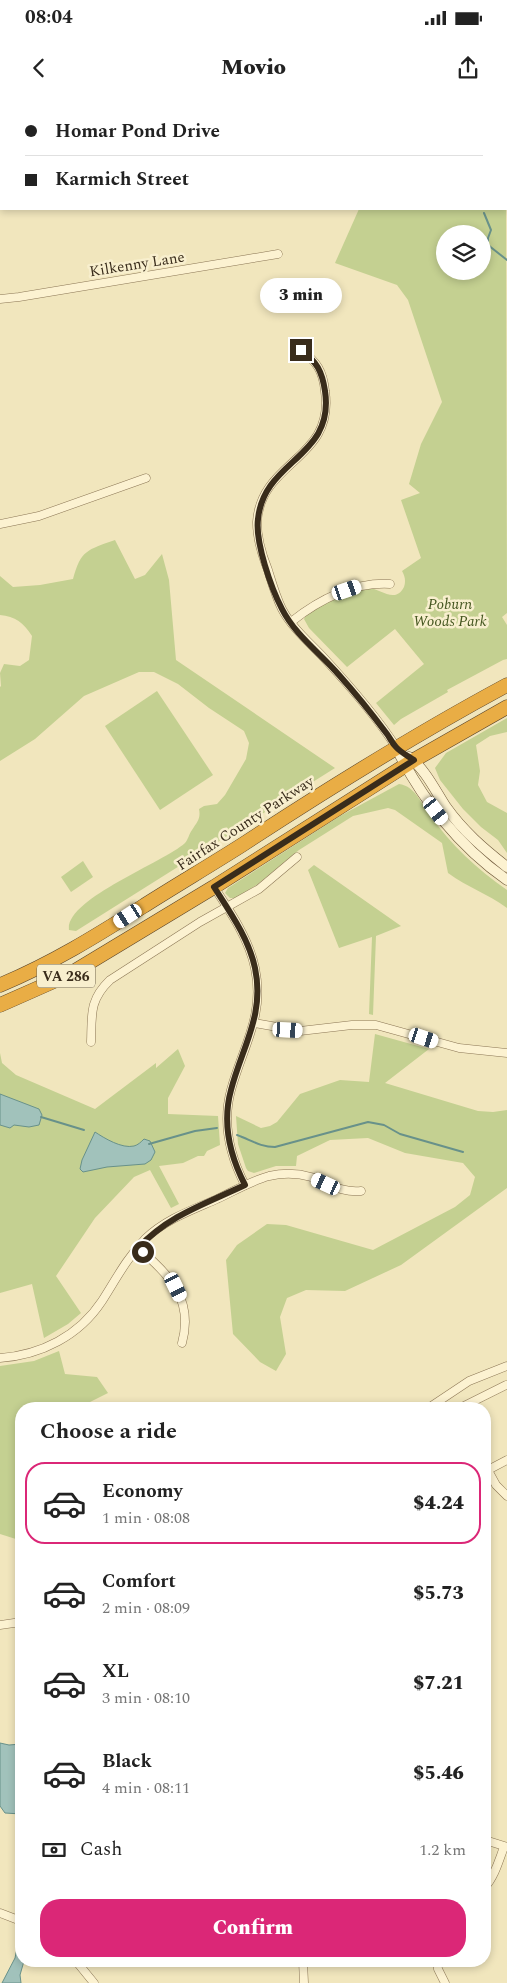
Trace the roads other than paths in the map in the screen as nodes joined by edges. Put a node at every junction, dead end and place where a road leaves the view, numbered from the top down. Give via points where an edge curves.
1 (278, 254) dead end
2 (0, 299) edge
3 (301, 350) dead end
4 (146, 478) dead end
5 (0, 524) edge
6 (390, 584) dead end
7 (291, 622) junction
8 (507, 685) edge
9 (507, 707) edge
10 (396, 747) junction
11 (409, 763) junction
12 (297, 857) dead end
13 (507, 867) edge
14 (507, 880) edge
15 (214, 887) junction
16 (227, 907) junction
17 (0, 985) edge
18 (0, 1005) edge
19 (254, 1023) junction
20 (91, 1042) dead end
21 (507, 1053) edge
22 (245, 1185) junction
23 (361, 1191) dead end
24 (138, 1248) junction
25 (182, 1343) dead end
26 (0, 1358) edge
27 (507, 1366) edge
28 (506, 1385) edge
29 (448, 1395) junction
30 (438, 1402) edge
31 (453, 1402) edge
32 (472, 1402) edge
33 (507, 1460) edge
34 (491, 1466) edge
35 (491, 1476) edge
36 (507, 1496) edge
37 (15, 1624) edge
38 (0, 1625) edge
39 (491, 1842) edge
40 (505, 1847) edge
41 (491, 1880) edge
42 (0, 1913) edge
43 (15, 1919) edge
44 (81, 1967) edge
45 (303, 1967) edge
46 (438, 1967) edge
47 (94, 1983) edge
48 (304, 1983) edge
49 (445, 1983) edge

1 - 2 street, Kilkenny Lane
3 - 7 street via 313,359 322,375 326,398 324,418 311,446 269,486 258,520 262,554 283,610
4 - 5 street via 39,516
6 - 7 street via 367,584 337,593
7 - 10 street
8 - 10 highway, Fairfax County Parkway / VA 286
9 - 11 highway, VA 286
10 - 11 main road
10 - 17 highway, Fairfax County Parkway / VA 286 via 88,941
11 - 13 main road via 473,839
11 - 14 main road via 455,835
11 - 15 highway, VA 286
12 - 16 street via 259,889
15 - 16 street
15 - 18 highway, VA 286 via 70,974
16 - 19 street via 244,938 255,968 257,1003
16 - 20 street via 125,970 100,990 92,1012
19 - 21 street via 300,1031 376,1025 459,1048
19 - 22 street via 231,1090 227,1115 231,1152
22 - 23 street via 269,1176 291,1174 310,1177 344,1191
22 - 24 street via 172,1219
24 - 25 street via 156,1263 180,1296 186,1320
24 - 26 street via 98,1306 75,1330 37,1351
27 - 29 street
28 - 32 street
29 - 30 street
29 - 31 street
33 - 34 street
35 - 36 street
37 - 38 street
39 - 40 street
40 - 41 street
42 - 43 street
44 - 47 street
45 - 48 street
46 - 49 street

